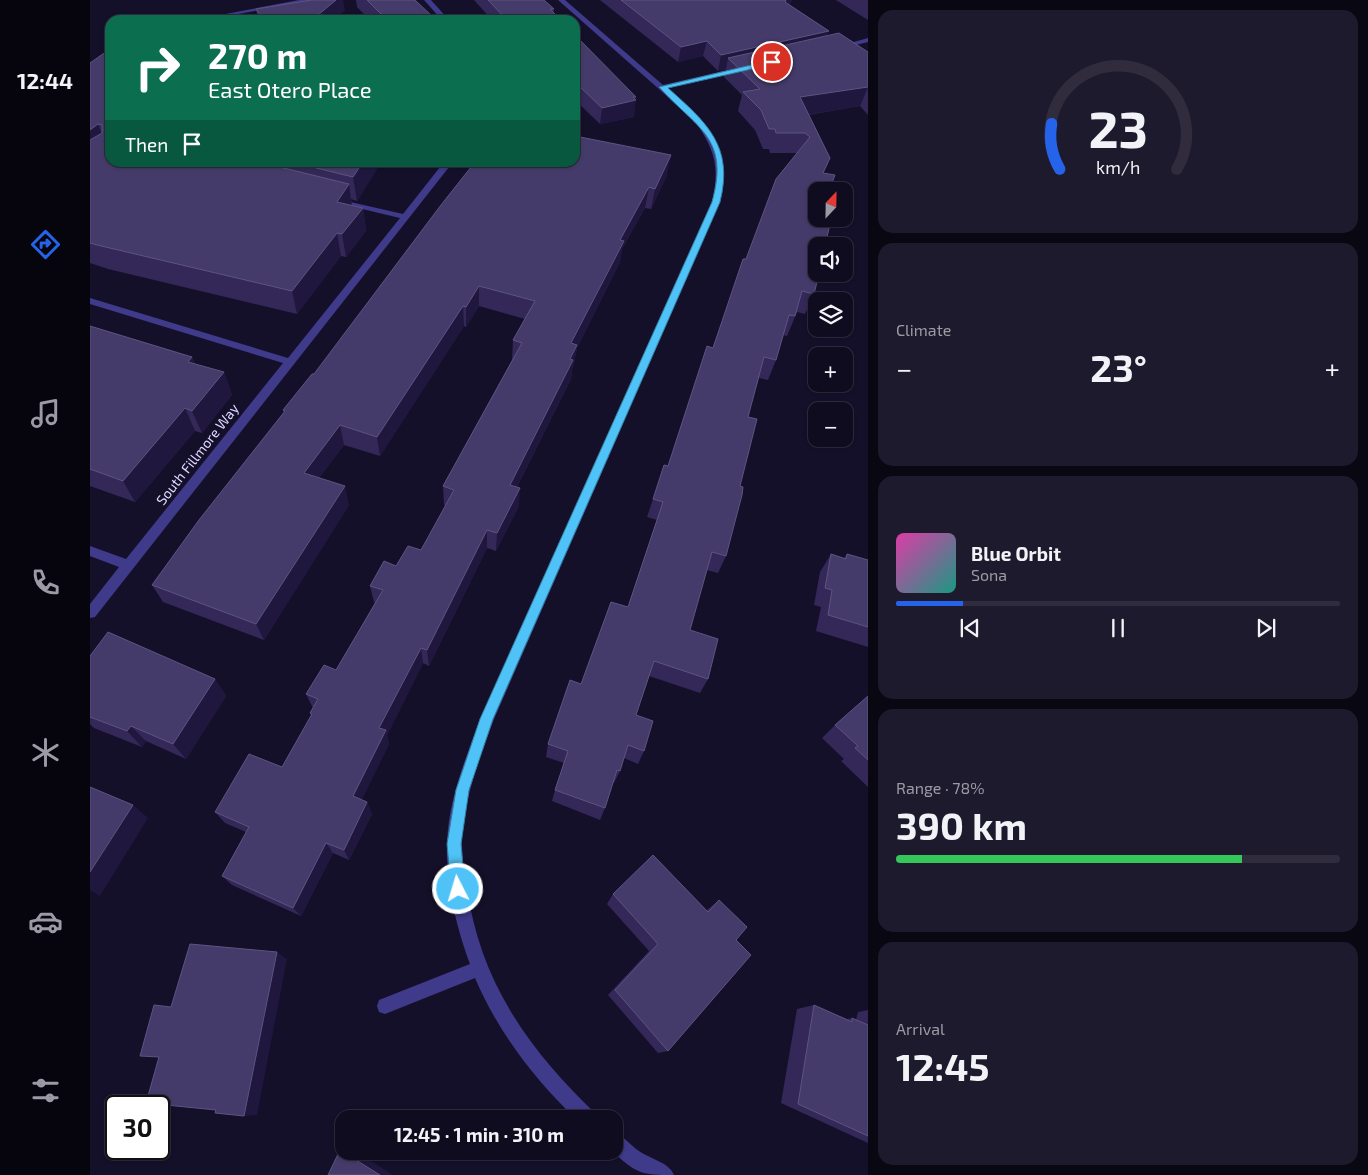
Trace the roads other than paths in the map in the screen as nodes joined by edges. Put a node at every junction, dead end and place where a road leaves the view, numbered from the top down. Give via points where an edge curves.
1 (310, 0) edge
2 (427, 0) edge
3 (561, 0) edge
4 (224, 15) edge
5 (441, 15) edge
6 (579, 15) edge
7 (580, 16) edge
8 (866, 42) edge
9 (834, 48) edge
10 (748, 68) edge
11 (663, 87) junction
12 (445, 167) edge
13 (324, 197) edge
14 (405, 217) junction
15 (90, 301) edge
16 (290, 362) junction
17 (90, 551) edge
18 (128, 565) junction
19 (90, 613) edge
20 (478, 969) junction
21 (385, 1006) dead end
22 (579, 1110) edge
23 (623, 1149) edge
24 (665, 1175) edge

1 - 4 street
2 - 5 street
3 - 6 street
7 - 11 street
8 - 9 street
10 - 11 street
11 - 20 street via 697,118 714,141 720,160 721,182 716,202 487,719 462,790 454,844 459,904
12 - 14 street, South Fillmore Way
13 - 14 street
14 - 16 street, South Fillmore Way
15 - 16 street
16 - 18 street, South Fillmore Way
17 - 18 street
18 - 19 street, South Fillmore Way
20 - 21 street
20 - 22 street via 516,1038 564,1097
23 - 24 street

